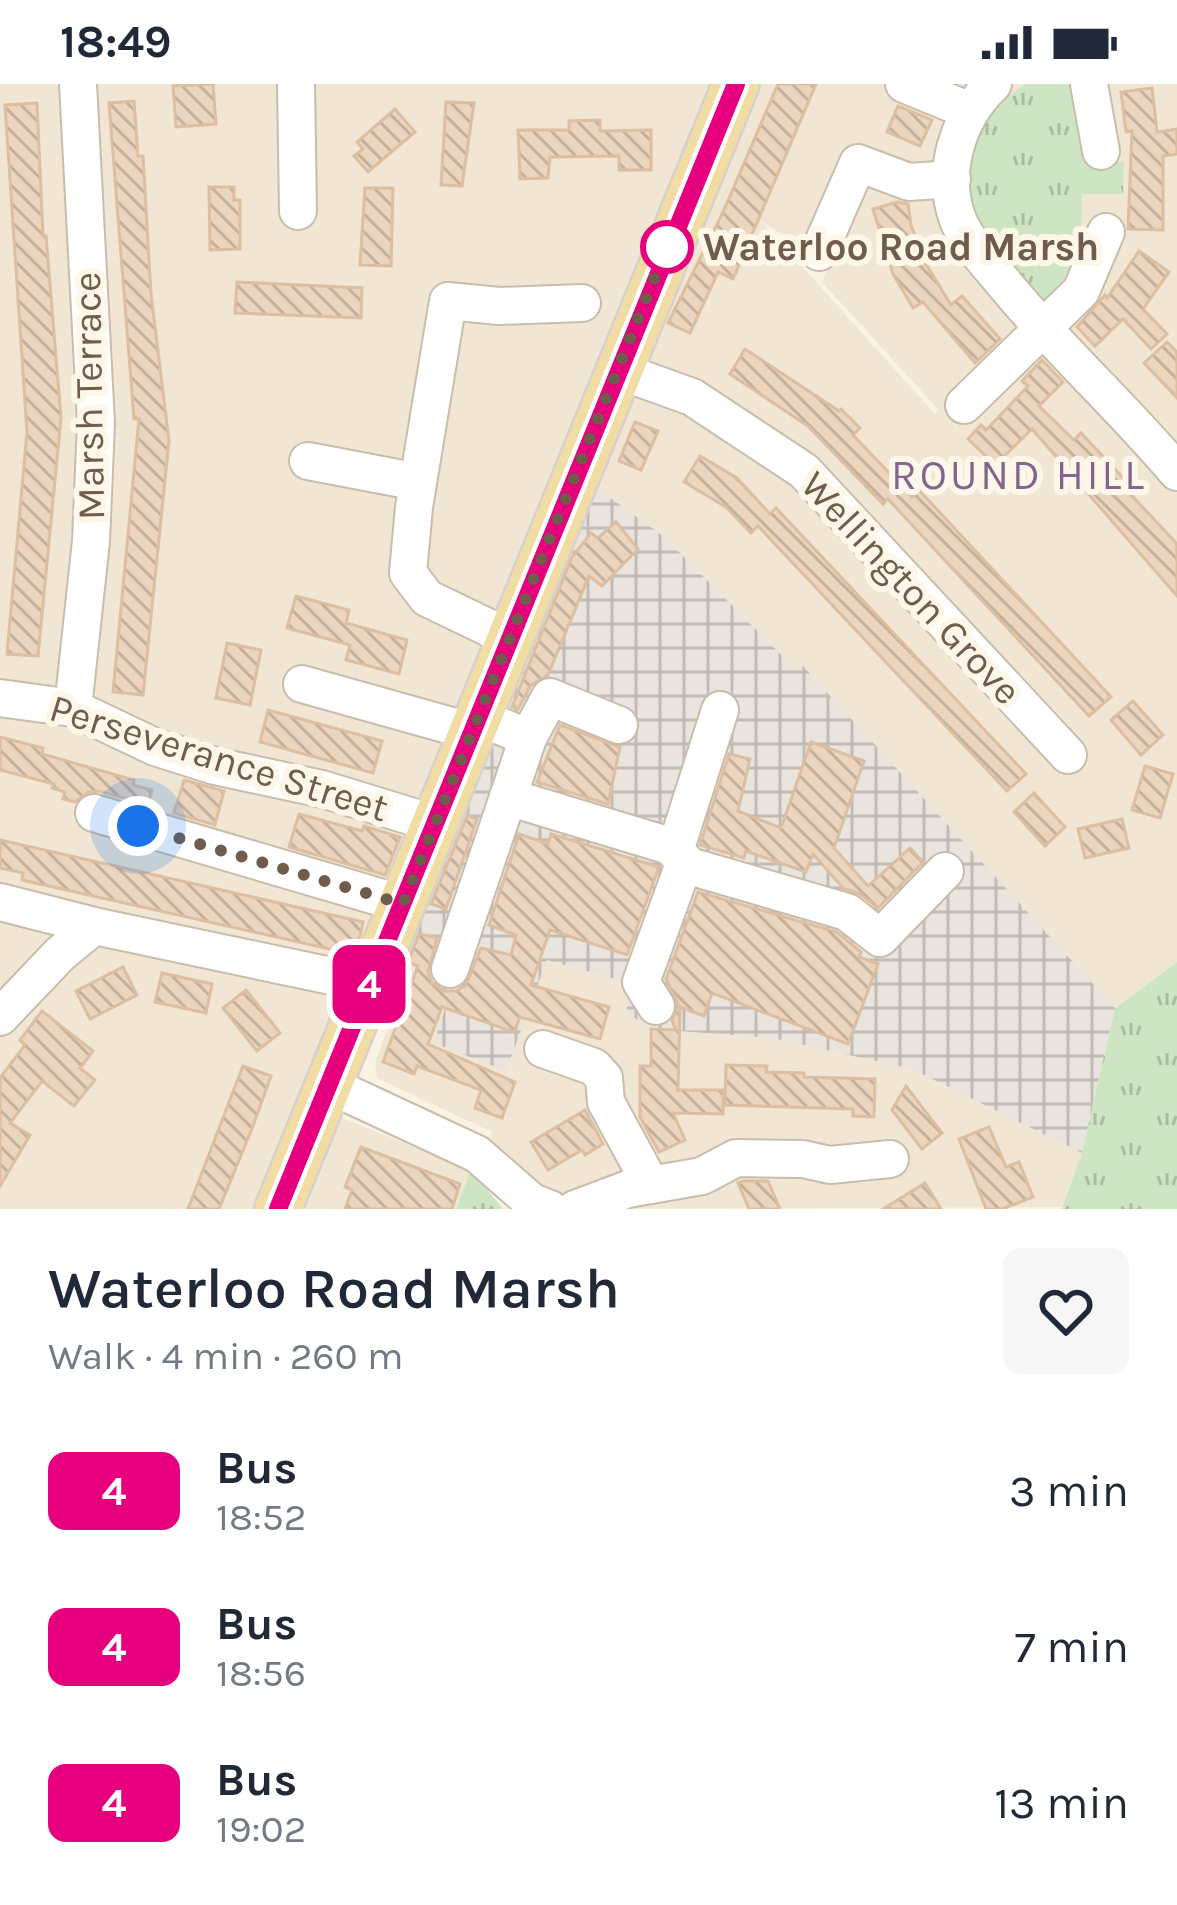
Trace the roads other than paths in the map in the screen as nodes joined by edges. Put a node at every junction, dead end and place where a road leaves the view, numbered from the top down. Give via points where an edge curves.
1 (78, 84) edge
2 (296, 84) edge
3 (736, 84) edge
4 (904, 84) edge
5 (1089, 84) edge
6 (982, 98) edge
7 (1101, 152) dead end
8 (952, 179) junction
9 (298, 211) dead end
10 (1106, 232) dead end
11 (819, 252) dead end
12 (583, 303) dead end
13 (1042, 330) junction
14 (617, 370) junction
15 (964, 405) dead end
16 (308, 461) dead end
17 (1177, 472) edge
18 (418, 482) junction
19 (510, 638) junction
20 (302, 684) dead end
21 (0, 698) edge
22 (74, 708) junction
23 (720, 710) dead end
24 (476, 724) junction
25 (619, 724) dead end
26 (528, 739) junction
27 (1068, 755) dead end
28 (508, 797) junction
29 (94, 813) dead end
30 (436, 824) junction
31 (680, 856) junction
32 (945, 871) dead end
33 (0, 902) edge
34 (403, 904) junction
35 (94, 926) junction
36 (450, 970) dead end
37 (369, 984) junction
38 (656, 1006) dead end
39 (0, 1017) edge
40 (543, 1049) dead end
41 (329, 1085) junction
42 (890, 1159) dead end
43 (651, 1185) junction
44 (708, 1193) edge
45 (517, 1199) edge
46 (278, 1209) edge
47 (550, 1209) edge
48 (575, 1209) edge

1 - 22 street, Marsh Terrace via 96,423
2 - 9 street
3 - 14 main road
4 - 6 street
5 - 7 street
6 - 8 street via 960,128
8 - 11 street via 909,182 858,163
8 - 13 street via 958,219
10 - 13 street via 1081,291
12 - 18 street via 448,301
13 - 15 street
13 - 17 street
14 - 19 main road
14 - 27 street, Wellington Grove via 692,397 804,471
16 - 18 street
18 - 19 street via 408,573 427,598
19 - 24 main road
20 - 24 street
21 - 22 street, Perseverance Street
22 - 30 street, Perseverance Street via 195,760
23 - 31 street
24 - 26 street
24 - 30 main road
25 - 26 street via 550,698
26 - 28 street
28 - 31 street
28 - 36 street
29 - 34 street
30 - 34 main road
31 - 32 street via 689,866 847,912 880,938
31 - 38 street via 641,982
33 - 35 street
34 - 37 main road
35 - 37 street
35 - 39 street
37 - 41 main road
40 - 43 street via 604,1078 606,1102
41 - 45 street via 477,1154
41 - 46 main road
42 - 44 street via 736,1159
43 - 44 street
43 - 48 street
45 - 47 street

